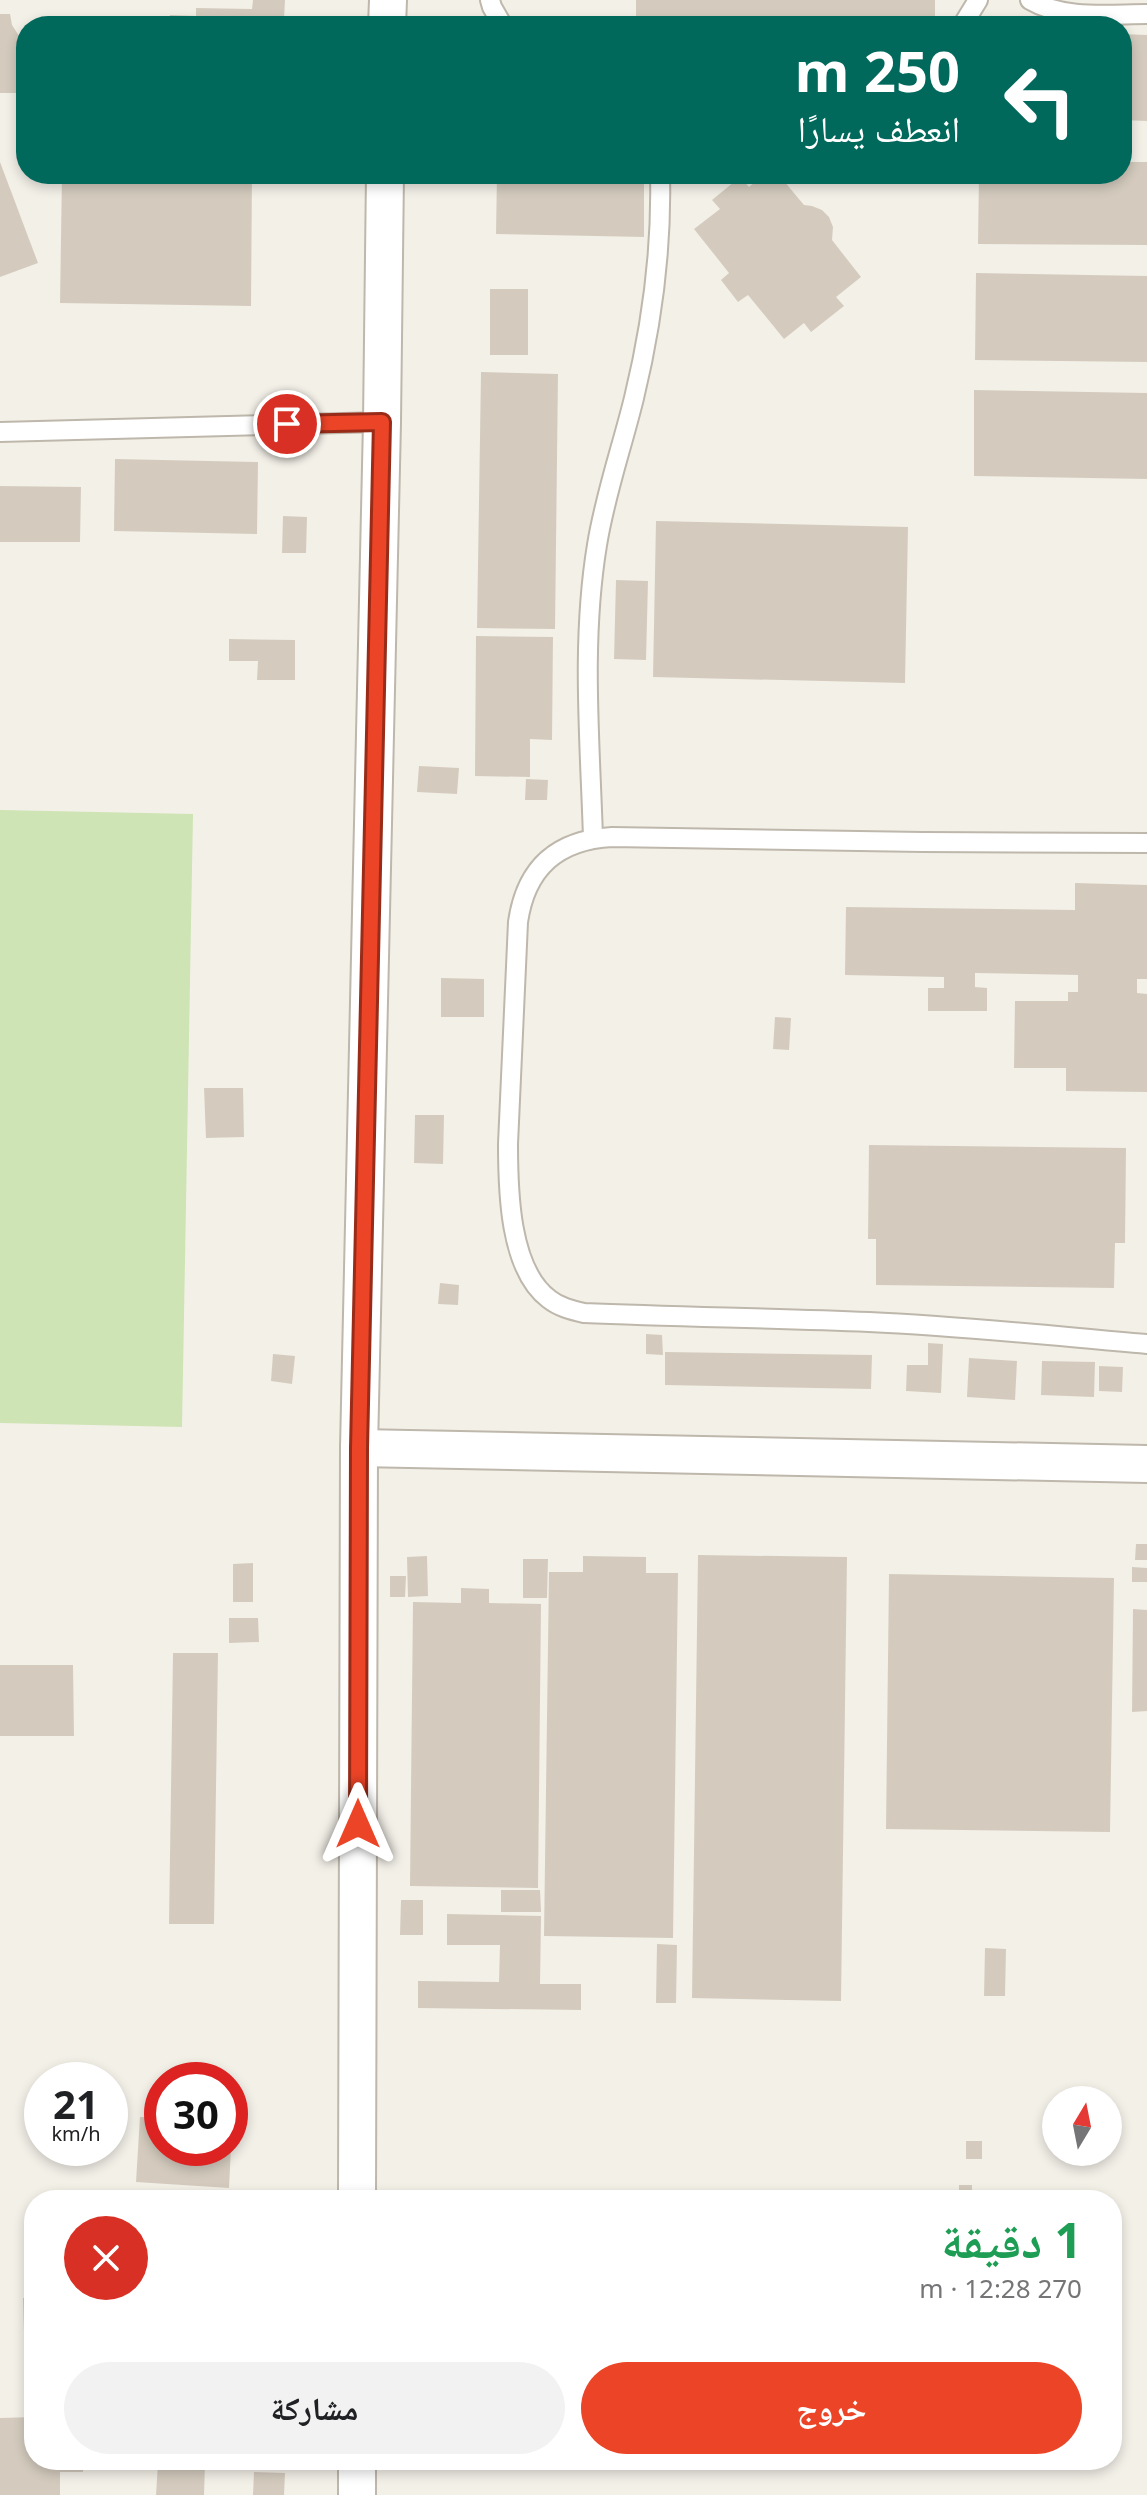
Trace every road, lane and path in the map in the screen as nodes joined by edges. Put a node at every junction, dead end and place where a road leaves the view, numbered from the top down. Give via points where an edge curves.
1 (1030, 0) edge
2 (1147, 14) edge
3 (385, 184) edge
4 (660, 184) edge
5 (382, 422) junction
6 (0, 432) edge
7 (593, 838) junction
8 (1147, 843) edge
9 (1147, 1344) edge
10 (359, 1448) junction
11 (1147, 1464) edge
12 (357, 2190) edge
13 (357, 2470) edge
14 (357, 2495) edge

1 - 2 lane via 1060,13
3 - 5 street
4 - 7 lane via 653,306 607,494 591,592
5 - 6 lane
5 - 10 street
7 - 8 lane
7 - 9 lane via 566,847 541,866 529,882 518,922 508,1180 526,1270 549,1299 584,1313 870,1322
10 - 11 street
10 - 12 street
13 - 14 street

